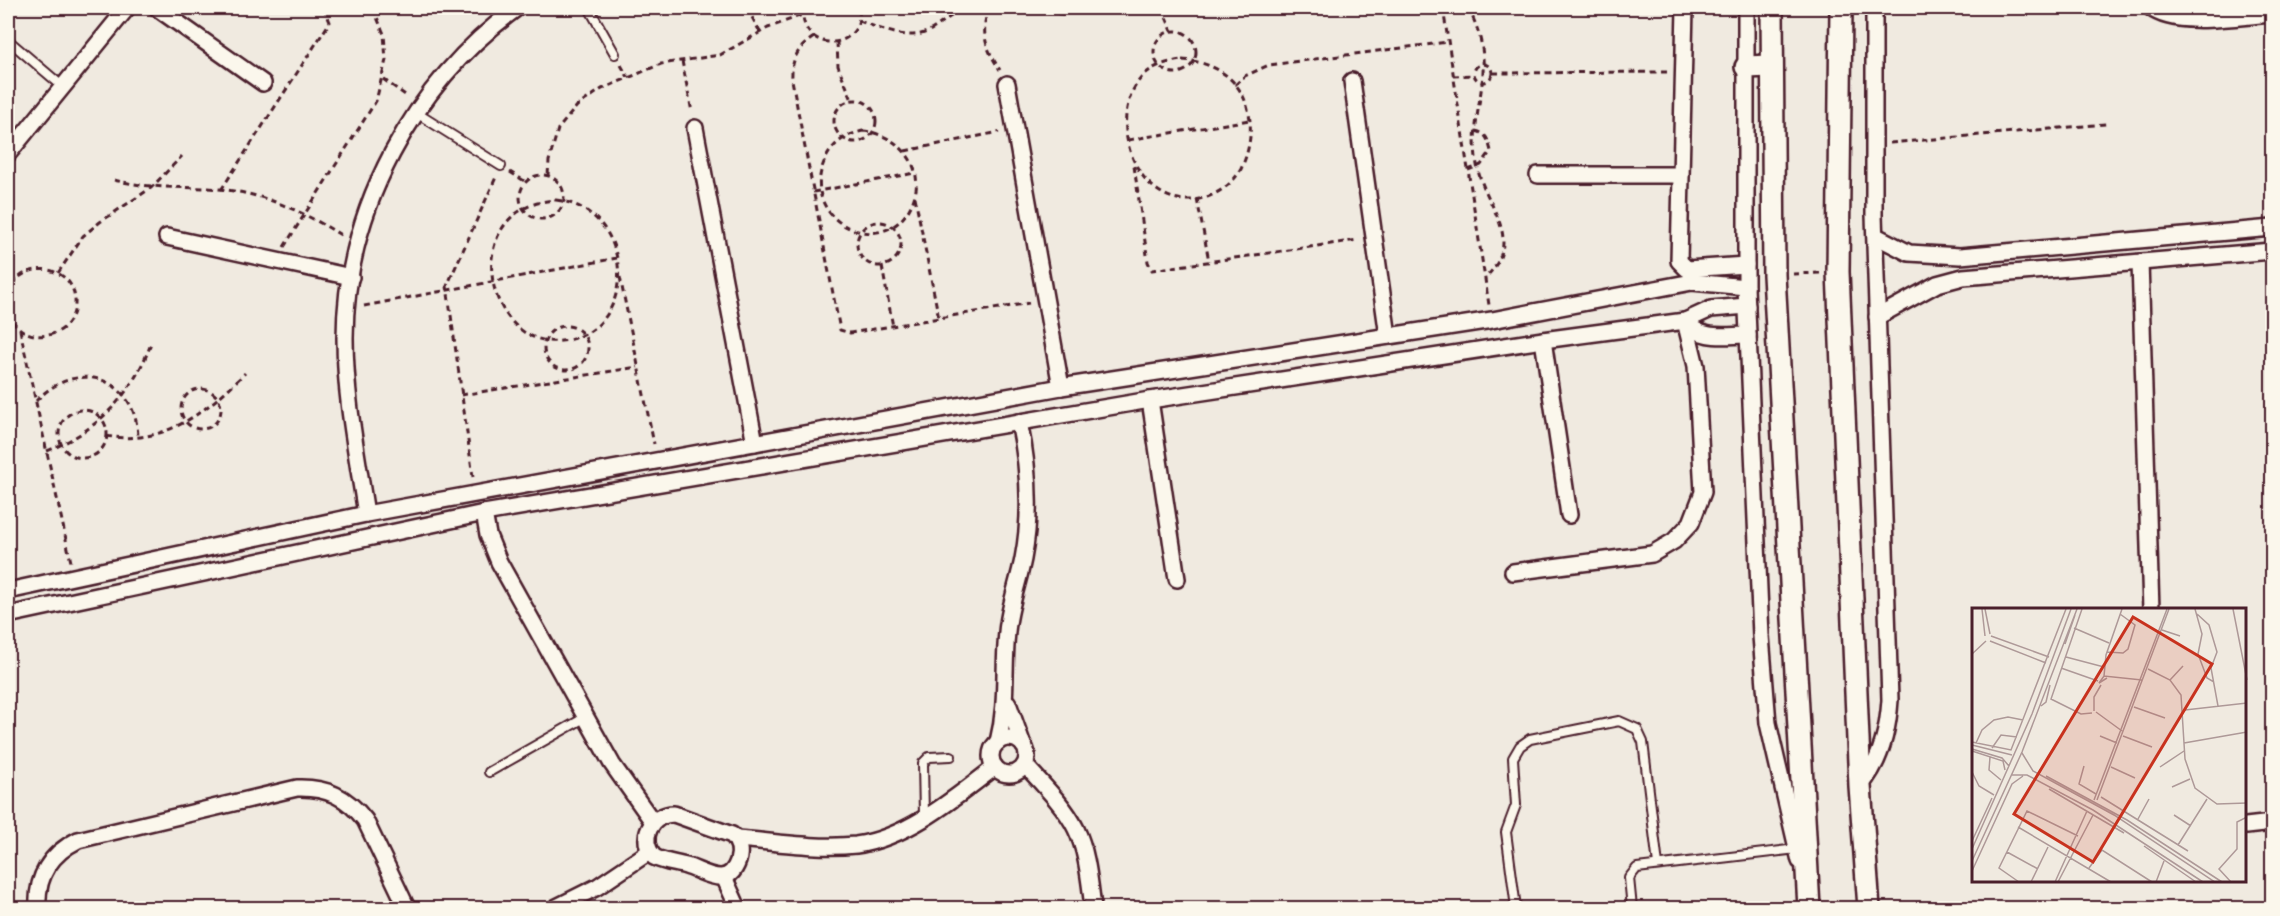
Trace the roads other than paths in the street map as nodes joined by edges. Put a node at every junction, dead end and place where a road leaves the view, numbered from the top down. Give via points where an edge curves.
1 (127, 8) edge
2 (157, 8) edge
3 (517, 8) edge
4 (589, 8) edge
5 (1685, 8) edge
6 (1746, 8) edge
7 (1772, 8) edge
8 (1842, 8) edge
9 (1874, 8) edge
10 (2151, 8) edge
11 (2272, 14) edge
12 (8, 40) edge
13 (615, 54) dead end
14 (1771, 66) junction
15 (1746, 67) junction
16 (1353, 81) dead end
17 (263, 83) dead end
18 (1007, 84) road end
19 (62, 86) junction
20 (418, 109) junction
21 (695, 128) road end
22 (8, 154) edge
23 (501, 166) road end
24 (1680, 175) junction
25 (1538, 176) dead end
26 (2272, 228) edge
27 (1876, 236) junction
28 (167, 237) dead end
29 (2272, 251) edge
30 (2140, 262) junction
31 (1746, 265) junction
32 (351, 277) junction
33 (1746, 287) junction
34 (1747, 306) junction
35 (1877, 317) junction
36 (1685, 321) junction
37 (1748, 335) junction
38 (1388, 336) junction
39 (1543, 340) junction
40 (1061, 387) junction
41 (1150, 400) junction
42 (1019, 422) junction
43 (755, 443) junction
44 (484, 513) junction
45 (366, 514) junction
46 (1569, 515) dead end
47 (1513, 572) dead end
48 (1177, 579) dead end
49 (8, 591) edge
50 (2151, 608) edge
51 (8, 615) edge
52 (1006, 698) junction
53 (586, 717) junction
54 (998, 742) junction
55 (1023, 745) junction
56 (951, 756) dead end
57 (1024, 765) junction
58 (994, 767) junction
59 (489, 772) dead end
60 (1860, 786) junction
61 (924, 816) junction
62 (653, 822) junction
63 (2272, 823) edge
64 (2247, 826) edge
65 (737, 839) junction
66 (1797, 849) junction
67 (650, 852) junction
68 (1658, 865) junction
69 (724, 877) junction
70 (1808, 900) edge
71 (578, 904) edge
72 (38, 909) edge
73 (407, 909) edge
74 (555, 909) edge
75 (738, 909) edge
76 (1094, 909) edge
77 (1516, 909) edge
78 (1632, 909) edge
79 (1869, 909) edge

1 - 19 street
2 - 17 street
3 - 20 street via 452,65
4 - 13 lane
5 - 24 street
6 - 15 street
7 - 14 main road
8 - 60 main road via 1838,272
9 - 27 street
10 - 11 street via 2174,19
12 - 19 lane
14 - 15 main road
14 - 70 main road via 1774,275
15 - 31 street
16 - 38 street
18 - 40 street
19 - 22 street
20 - 23 lane
20 - 32 street via 386,164 364,219
21 - 43 street
24 - 25 street
24 - 31 street via 1681,265 1687,269
26 - 27 street via 1935,256 1909,253
27 - 35 street
28 - 32 street
29 - 30 street
30 - 35 street via 1963,277 1929,288
30 - 50 street
31 - 33 street
32 - 45 street via 345,337 348,396
33 - 34 street
33 - 38 street via 1692,282
34 - 36 street via 1711,309
34 - 37 street
35 - 60 street via 1890,700 1887,729 1877,762
36 - 37 street via 1707,336
36 - 39 street
36 - 47 street via 1696,366 1702,492 1691,523 1674,542 1652,554
37 - 66 street via 1768,723
38 - 40 street
39 - 41 street
39 - 46 street
40 - 43 street
41 - 42 street
41 - 48 street
42 - 44 street
42 - 52 street via 1028,475 1028,523 1007,630
43 - 45 street
44 - 51 street
44 - 53 street via 499,562
45 - 49 street
52 - 54 street
52 - 55 street
53 - 59 lane
53 - 62 street via 618,774
54 - 55 street via 1011,738
54 - 58 street via 991,754
55 - 57 street via 1027,758
56 - 61 lane via 929,757 923,763
57 - 58 street via 1007,774
57 - 76 street via 1067,810 1080,833
58 - 61 street
60 - 79 main road
61 - 65 street via 896,833 858,844
62 - 65 street via 662,815 674,814 725,830
62 - 67 street via 647,836
63 - 64 street
65 - 69 street via 737,863
66 - 68 lane
66 - 70 street
67 - 69 street via 662,861 691,868 710,878
67 - 71 street
68 - 77 lane via 1643,742 1637,729 1619,721 1530,739 1513,758 1516,805 1506,832
68 - 78 lane via 1637,868 1629,878
69 - 75 street
71 - 74 street
72 - 73 street via 38,888 45,868 59,851 78,840 310,788 336,794 357,810

